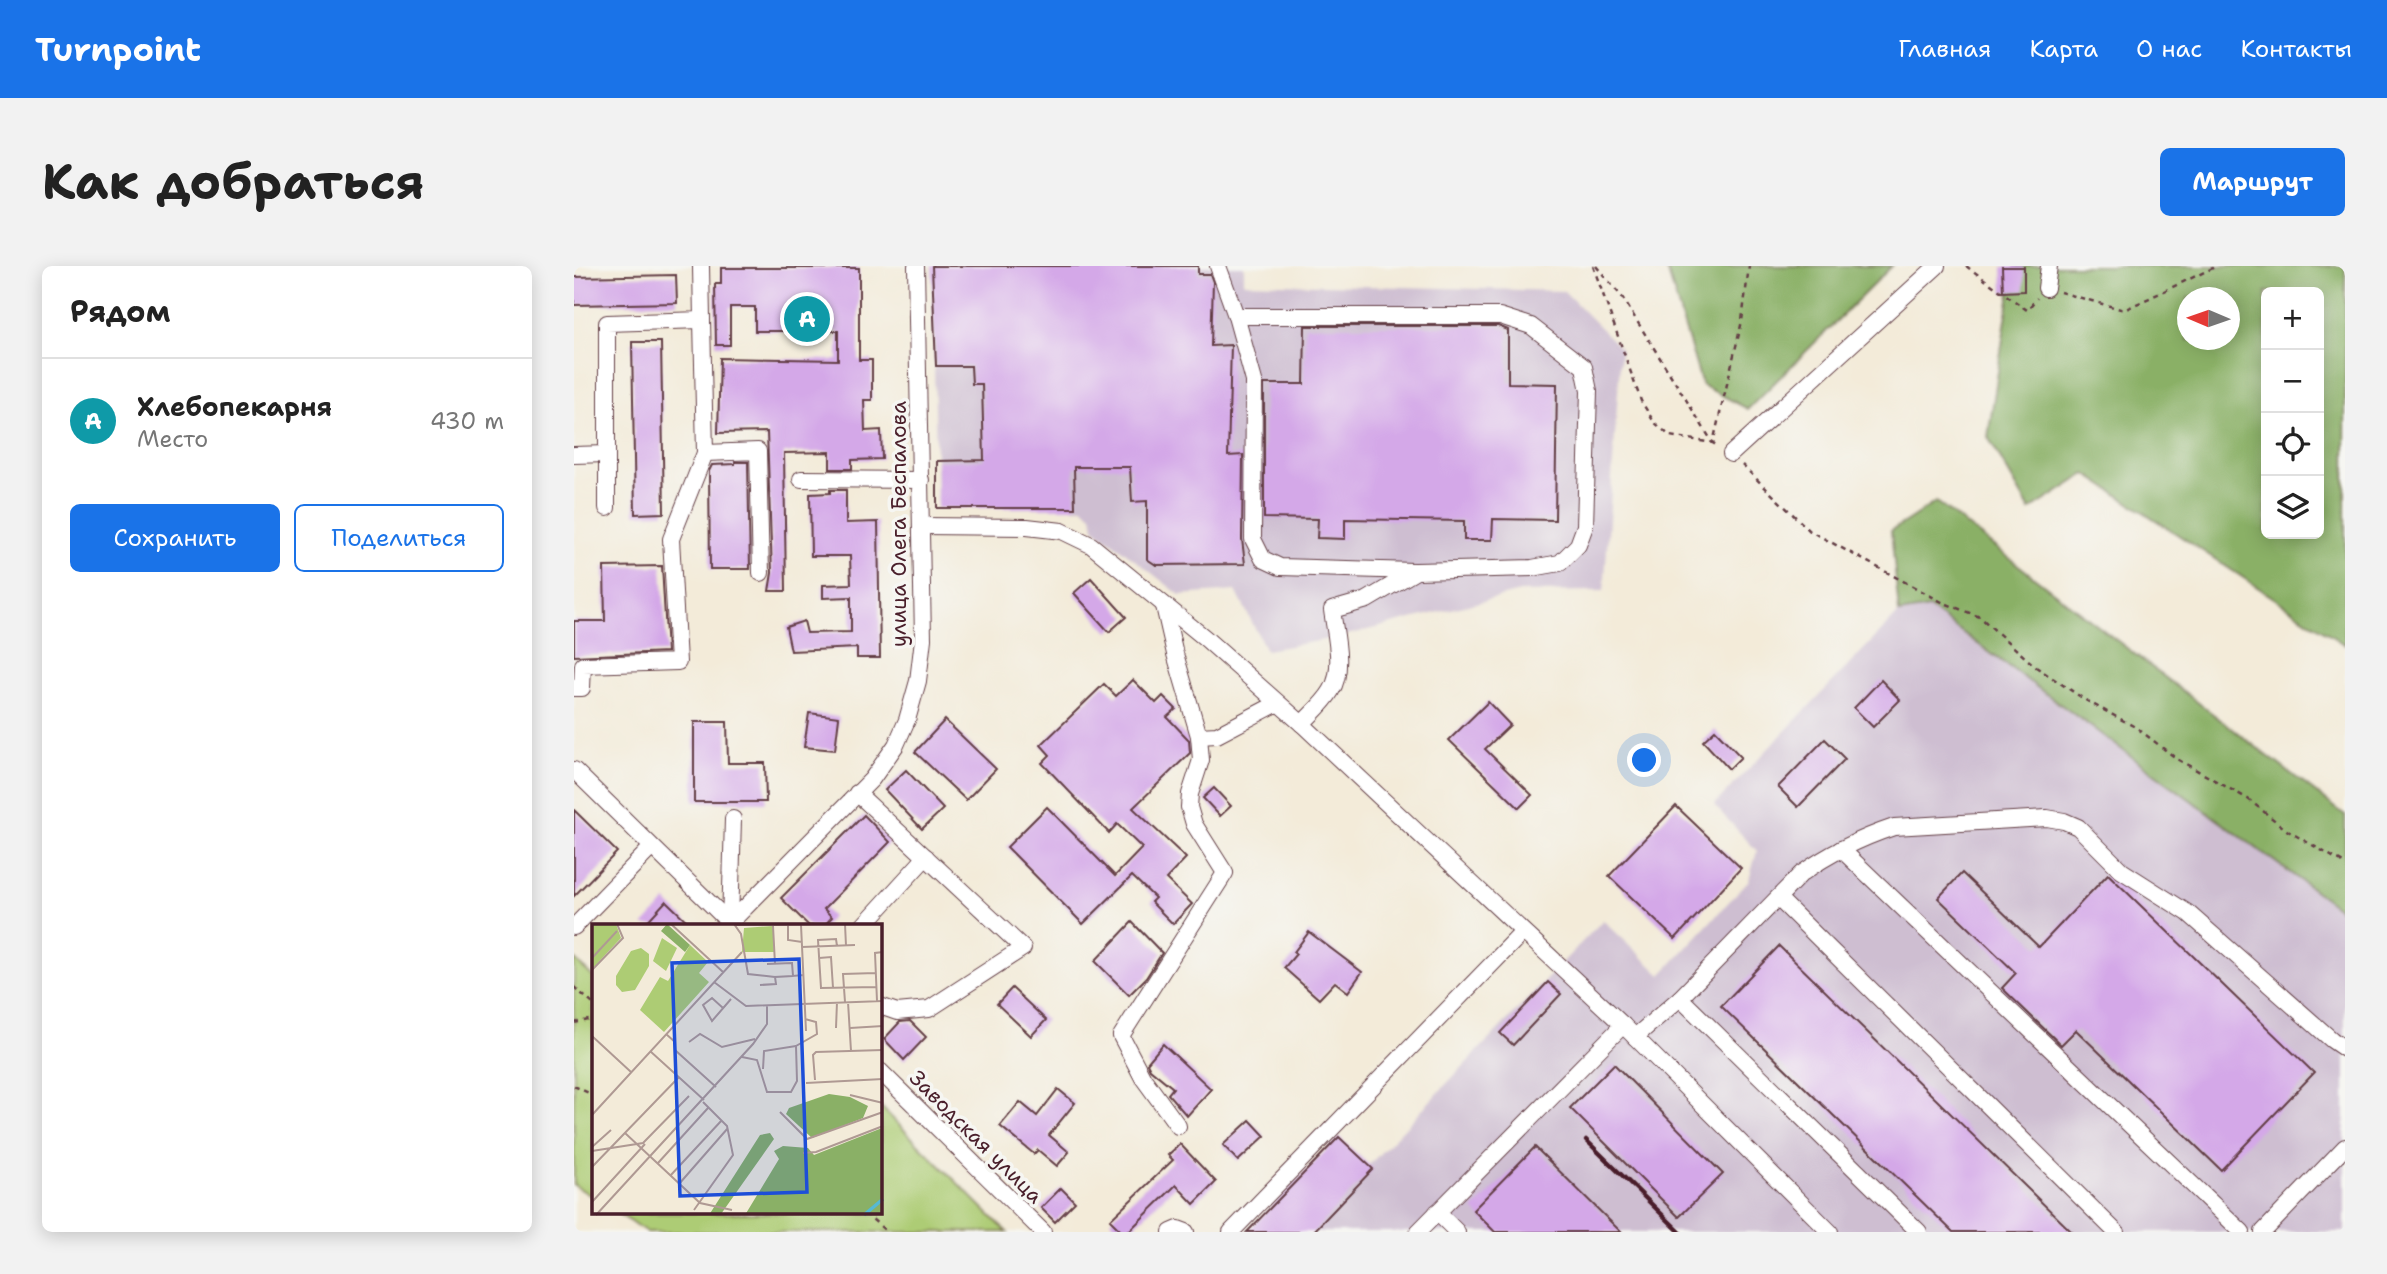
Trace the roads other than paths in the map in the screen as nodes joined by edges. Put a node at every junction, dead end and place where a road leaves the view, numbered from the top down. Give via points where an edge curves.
1 (701, 266) edge
2 (916, 266) edge
3 (1218, 266) edge
4 (1937, 266) edge
5 (2049, 266) edge
6 (2046, 288) road end
7 (1236, 316) junction
8 (702, 320) junction
9 (705, 453) junction
10 (607, 454) junction
11 (1731, 454) road end
12 (574, 455) edge
13 (801, 479) dead end
14 (922, 480) junction
15 (607, 509) dead end
16 (922, 526) junction
17 (1416, 571) junction
18 (761, 573) dead end
19 (1164, 606) junction
20 (574, 688) edge
21 (1278, 703) junction
22 (1302, 724) junction
23 (1199, 736) junction
24 (574, 770) edge
25 (857, 793) junction
26 (733, 820) dead end
27 (652, 847) junction
28 (1840, 849) junction
29 (926, 857) junction
30 (1778, 898) junction
31 (732, 924) edge
32 (865, 924) edge
33 (574, 927) edge
34 (1523, 932) junction
35 (1680, 998) junction
36 (882, 1007) edge
37 (1623, 1025) junction
38 (1635, 1037) junction
39 (2345, 1049) edge
40 (882, 1073) edge
41 (1178, 1126) dead end
42 (2345, 1147) edge
43 (1437, 1212) junction
44 (1043, 1232) edge
45 (1171, 1232) edge
46 (1186, 1232) edge
47 (1231, 1232) edge
48 (1418, 1232) edge
49 (1457, 1232) edge
50 (1830, 1232) edge
51 (1919, 1232) edge
52 (2116, 1232) edge
53 (2242, 1232) edge
54 (2263, 1232) edge

1 - 8 street
2 - 14 street, улица Олега Беспалова
3 - 7 street
4 - 11 street
5 - 6 street
7 - 17 street via 1254,381 1253,539 1262,559 1280,567
7 - 17 street via 1500,316 1531,326 1584,367 1588,391 1585,526 1577,545 1560,563 1532,568
8 - 9 street
8 - 10 street via 607,323
9 - 18 street via 758,451
9 - 20 street via 671,539 678,662 583,665 582,688
10 - 12 street
10 - 15 street
13 - 14 street
14 - 16 street, улица Олега Беспалова
16 - 19 street via 1062,531 1091,545
16 - 25 street, улица Олега Беспалова via 923,639 918,681 896,745
17 - 22 street via 1367,600 1332,610 1336,680
19 - 21 street
19 - 23 street
21 - 22 street
21 - 23 street via 1217,735
22 - 34 street
23 - 41 street via 1201,760 1189,807 1194,824 1225,873 1121,1036 1143,1078
24 - 27 street
25 - 29 street
25 - 31 street, улица Олега Беспалова
26 - 31 street
27 - 31 street
27 - 33 street
28 - 30 street via 1801,874
28 - 39 street via 1894,827 2047,818 2064,821 2078,827 2122,871 2188,913
28 - 53 street
29 - 32 street
29 - 36 street via 1023,948 929,1009 897,1012
30 - 35 street
30 - 52 street
34 - 37 street
34 - 47 street
35 - 38 street
35 - 51 street
37 - 38 street
37 - 43 street
38 - 50 street
40 - 44 street, Заводская улица
42 - 54 street
43 - 48 street
43 - 49 street
45 - 46 street

